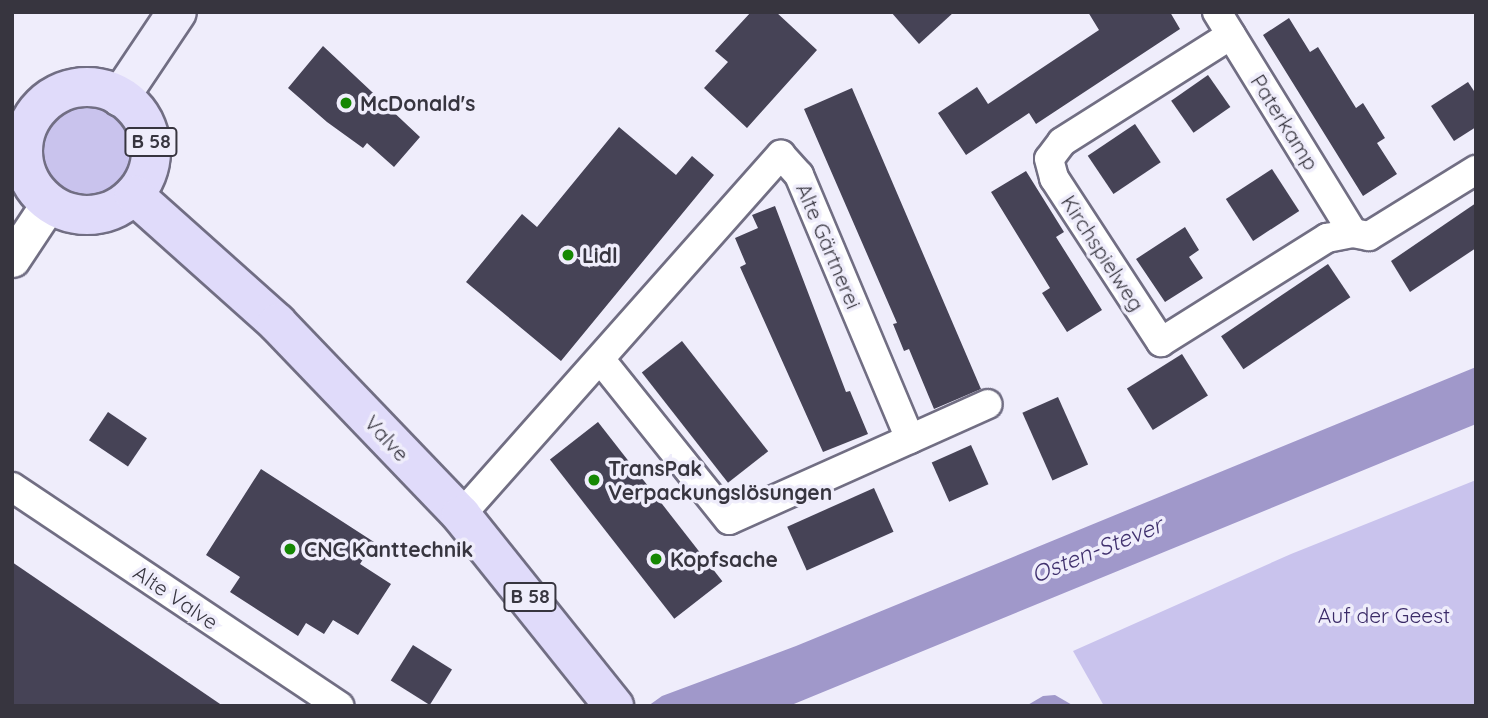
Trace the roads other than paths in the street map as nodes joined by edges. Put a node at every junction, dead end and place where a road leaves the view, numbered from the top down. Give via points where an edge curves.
1 (177, 12) edge
2 (1229, 21) edge
3 (120, 97) junction
4 (24, 102) edge
5 (1476, 170) edge
6 (134, 195) junction
7 (49, 203) junction
8 (1353, 233) junction
9 (12, 259) edge
10 (601, 360) junction
11 (988, 404) dead end
12 (910, 439) junction
13 (12, 487) edge
14 (461, 515) junction
15 (610, 701) edge
16 (340, 706) edge

1 - 3 main road
2 - 8 street, Paterkamp
2 - 8 street, Kirchspielweg via 1062,142 1049,159 1054,178 1161,342 1328,237
3 - 4 main road, B 58 via 99,88 75,88
3 - 6 main road, B 58 via 141,116 150,142 148,170
4 - 7 main road, B 58 via 23,160 31,184
5 - 8 street via 1369,236
6 - 7 main road via 116,209 93,216 70,214
6 - 14 main road, Valve / B 58 via 277,323
7 - 9 street
10 - 12 street via 729,520
10 - 12 street, Alte Gärtnerei via 780,155 799,175
10 - 14 street, Alte Gärtnerei
11 - 12 street
13 - 16 street, Alte Valve
14 - 15 main road, Valve / B 58

